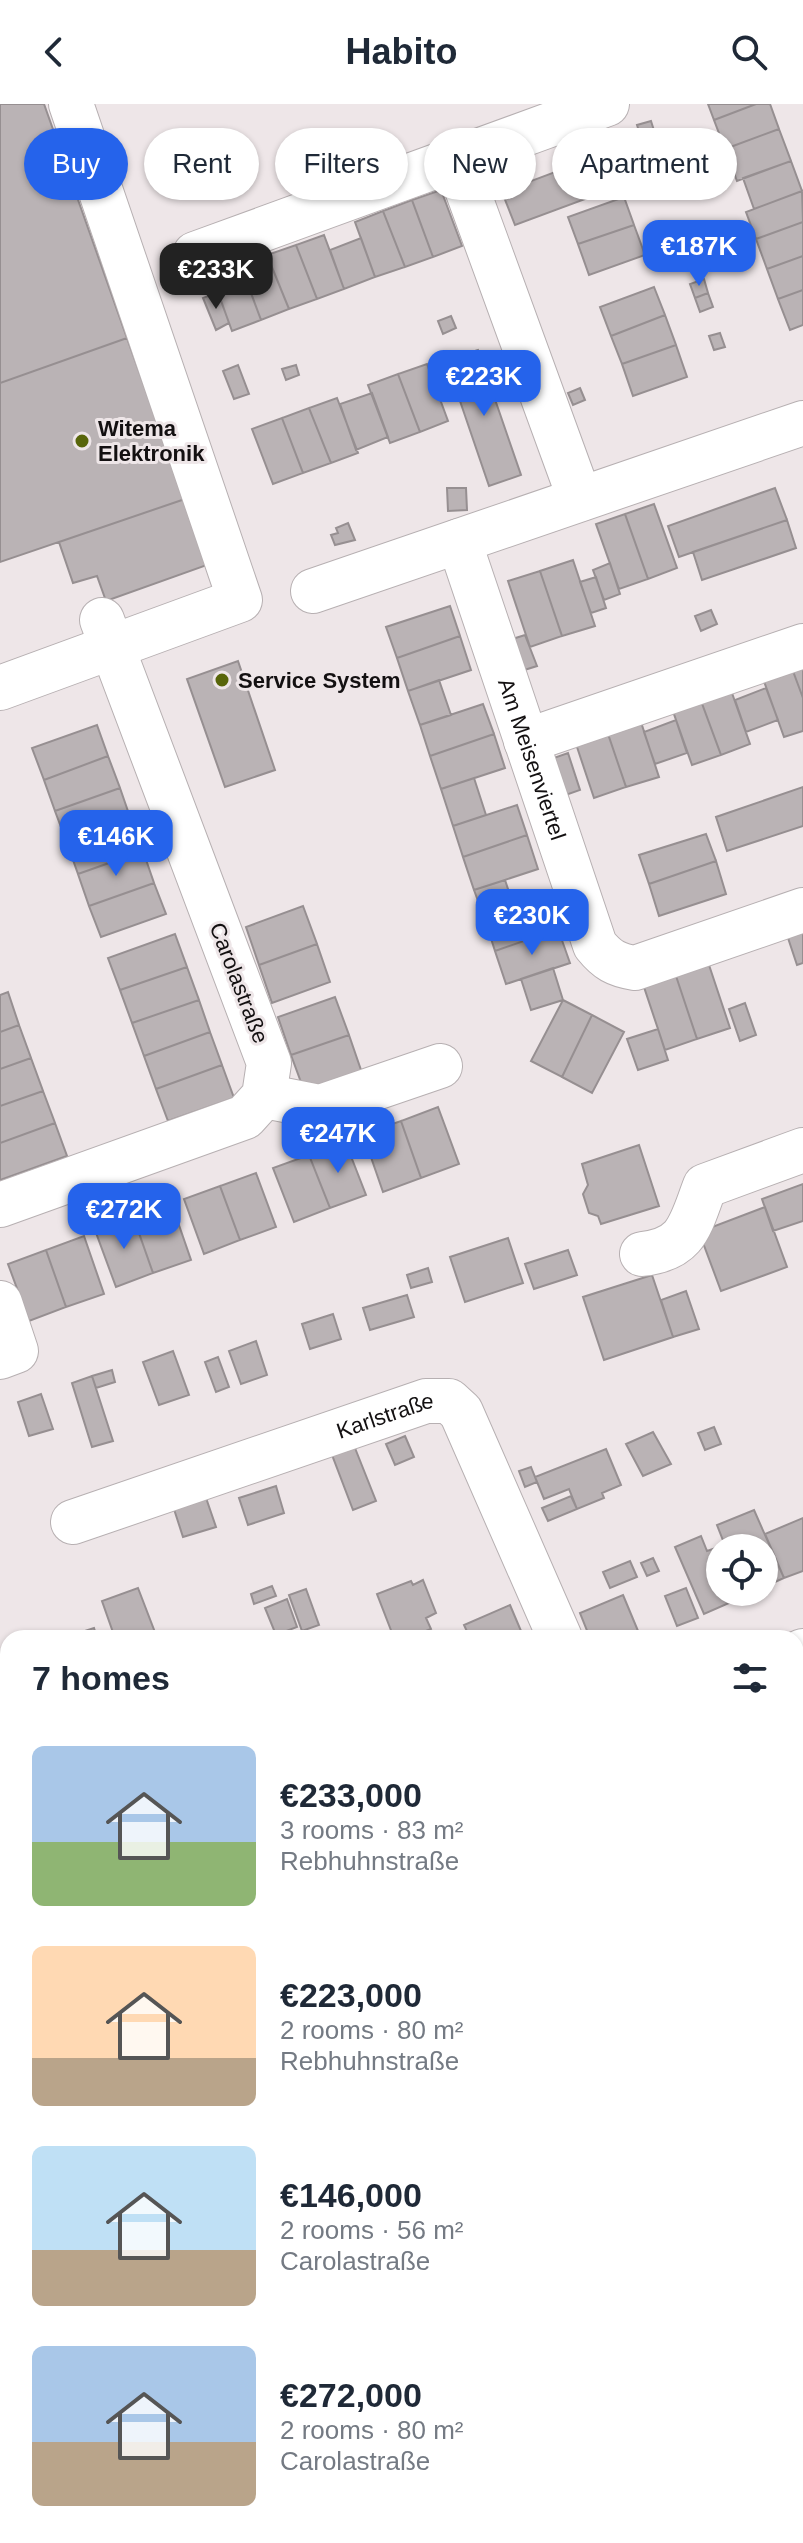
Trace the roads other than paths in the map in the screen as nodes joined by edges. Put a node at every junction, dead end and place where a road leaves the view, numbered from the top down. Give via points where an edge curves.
1 (71, 104) edge
2 (607, 104) edge
3 (536, 130) edge
4 (424, 169) edge
5 (471, 200) edge
6 (203, 238) dead end
7 (803, 423) edge
8 (580, 499) junction
9 (459, 541) junction
10 (313, 591) dead end
11 (107, 634) junction
12 (803, 646) edge
13 (0, 688) edge
14 (526, 741) junction
15 (803, 910) edge
16 (440, 1066) dead end
17 (264, 1096) junction
18 (803, 1150) edge
19 (0, 1205) edge
20 (642, 1254) dead end
21 (0, 1303) edge
22 (0, 1357) edge
23 (73, 1522) dead end
24 (556, 1630) edge

1 - 11 street via 240,600
2 - 3 street
4 - 6 street
5 - 8 street
7 - 8 street
8 - 9 street
9 - 10 street
9 - 14 street, Am Meisenviertel
11 - 13 street
11 - 17 street, Carolastraße via 269,1063
12 - 14 street
14 - 15 street, Am Meisenviertel via 595,945 617,965 635,968
16 - 17 street via 320,1107
17 - 19 street via 245,1117
18 - 20 street via 705,1186 676,1246
21 - 22 street via 16,1351
23 - 24 street, Karlstraße via 426,1401 457,1395

